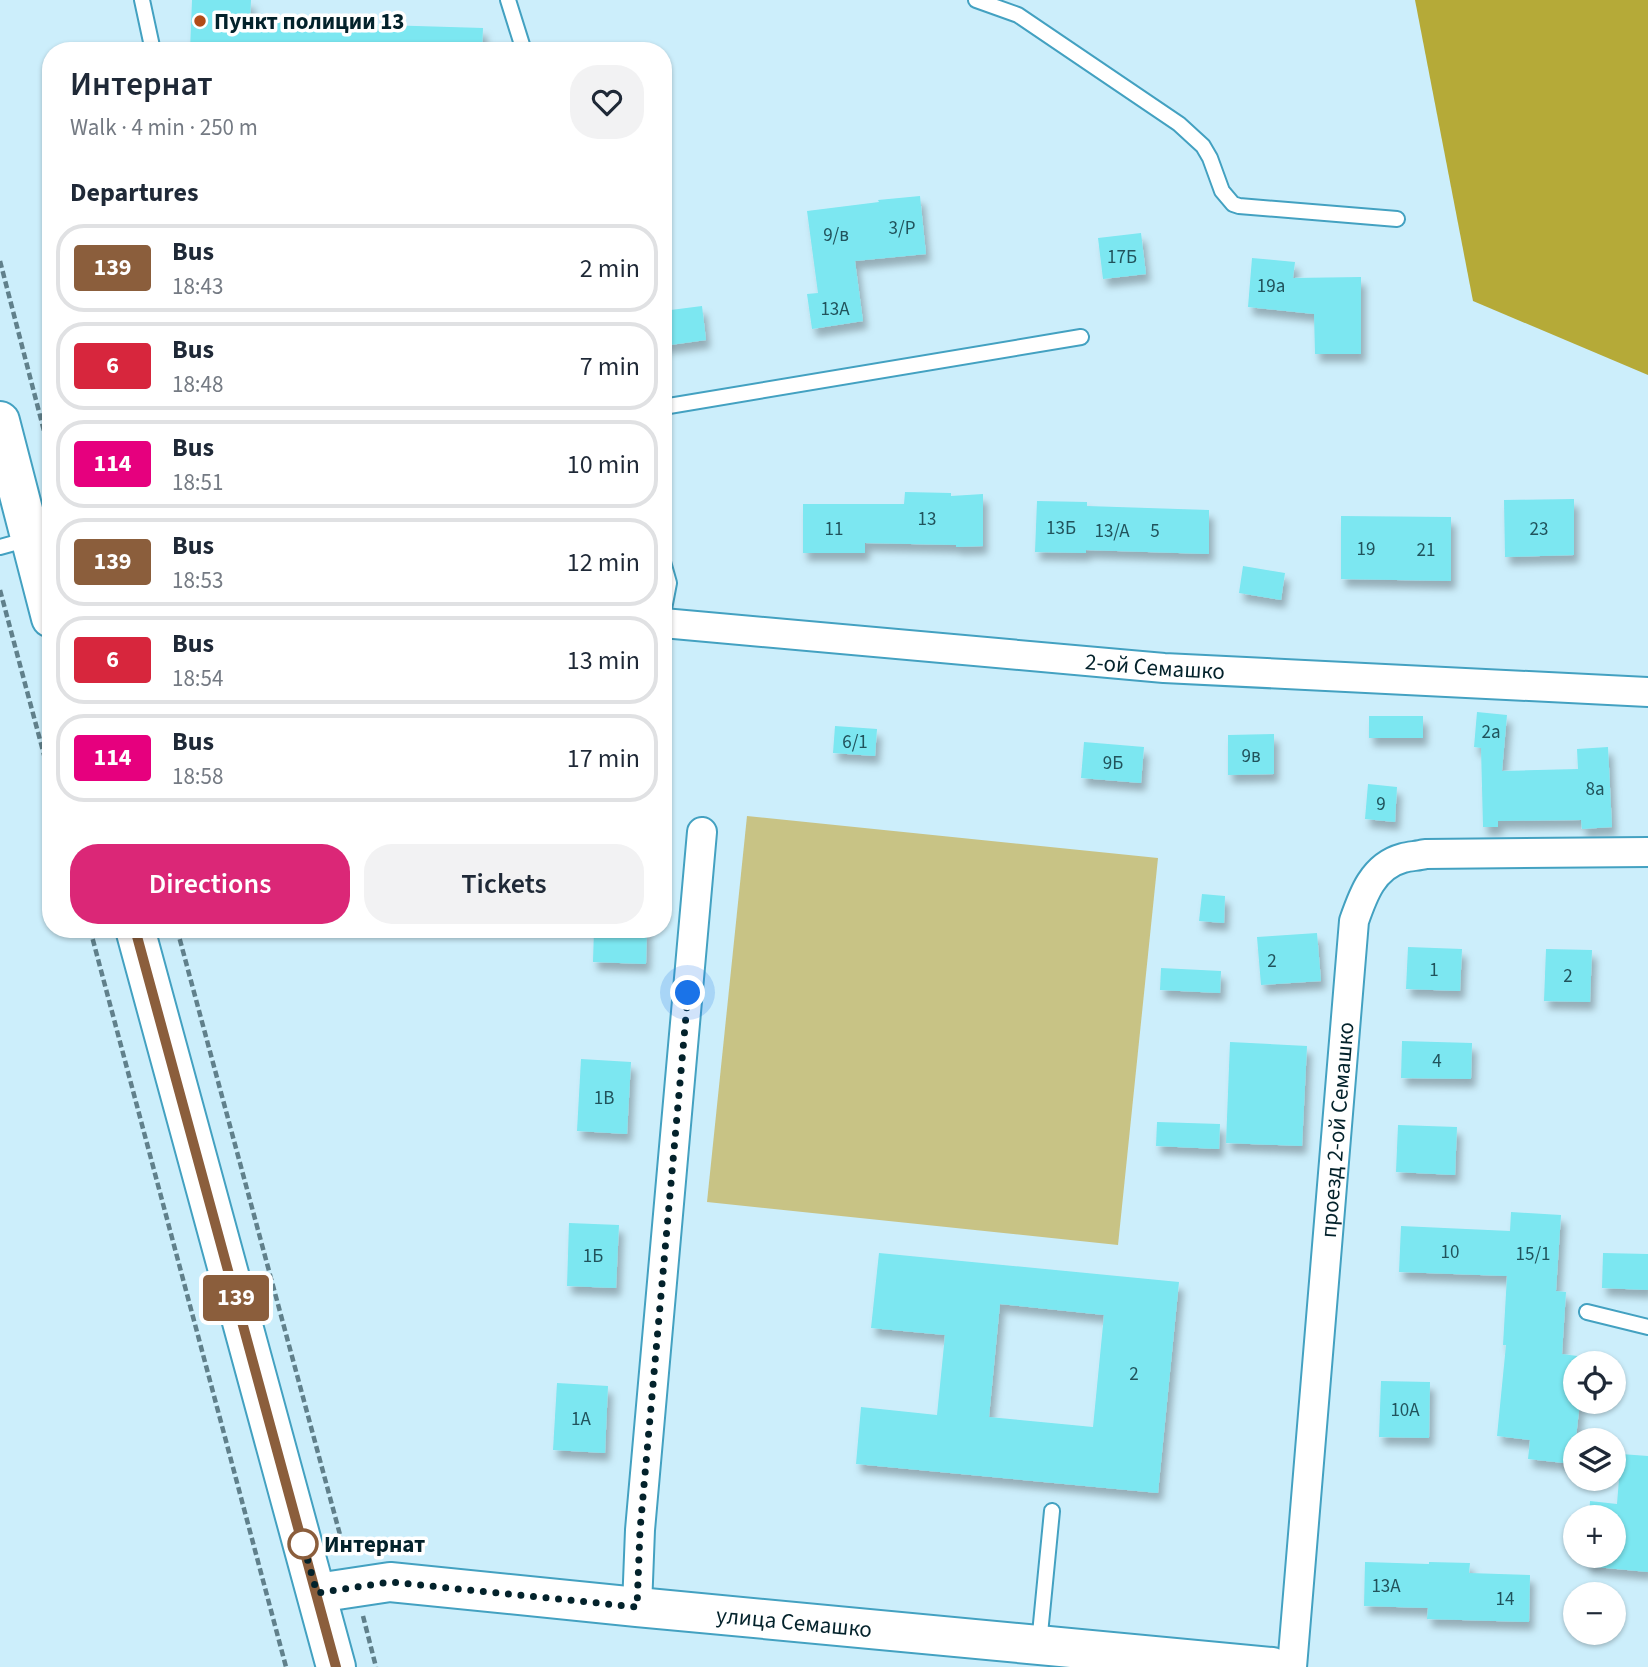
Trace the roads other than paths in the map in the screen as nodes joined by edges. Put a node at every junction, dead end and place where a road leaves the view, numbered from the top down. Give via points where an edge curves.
1 (142, 0) edge
2 (508, 0) edge
3 (976, 0) edge
4 (151, 42) edge
5 (521, 42) edge
6 (1397, 219) dead end
7 (1081, 337) dead end
8 (672, 405) edge
9 (0, 421) edge
10 (15, 543) edge
11 (42, 599) edge
12 (672, 624) edge
13 (1648, 692) edge
14 (702, 832) dead end
15 (1648, 852) edge
16 (137, 938) edge
17 (1587, 1312) dead end
18 (1648, 1327) edge
19 (1052, 1511) dead end
20 (317, 1593) junction
21 (637, 1607) junction
22 (1039, 1646) junction
23 (336, 1667) edge
24 (1272, 1667) edge
25 (1292, 1667) edge

1 - 4 lane
2 - 5 lane
3 - 6 lane via 1018,15 1179,124 1203,146 1222,191 1233,204
7 - 8 lane
9 - 10 main road
10 - 11 main road
12 - 13 street, 2-ой Семашко via 1164,668
14 - 21 street
15 - 25 street, проезд 2-ой Семашко via 1425,854 1400,858 1380,870 1363,893 1354,921
16 - 20 main road
17 - 18 lane
19 - 22 lane
20 - 21 main road, улица Семашко via 390,1582
20 - 23 main road
21 - 22 main road, улица Семашко
22 - 24 main road, улица Семашко

